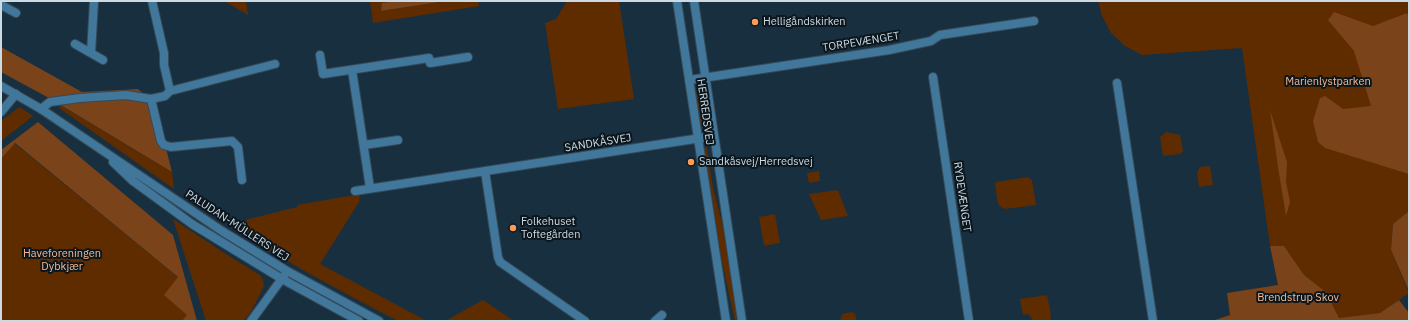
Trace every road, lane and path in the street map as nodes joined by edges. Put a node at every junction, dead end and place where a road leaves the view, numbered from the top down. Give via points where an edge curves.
1 (94, 1) edge
2 (152, 1) edge
3 (677, 1) edge
4 (694, 1) edge
5 (1, 3) edge
6 (16, 13) dead end
7 (1034, 21) dead end
8 (75, 44) dead end
9 (90, 53) junction
10 (320, 55) dead end
11 (468, 57) dead end
12 (103, 60) dead end
13 (275, 64) dead end
14 (352, 70) junction
15 (705, 77) junction
16 (932, 77) dead end
17 (689, 80) junction
18 (1118, 83) dead end
19 (1, 86) edge
20 (170, 91) junction
21 (16, 94) junction
22 (151, 99) junction
23 (41, 109) junction
24 (1, 112) edge
25 (714, 136) junction
26 (698, 139) junction
27 (88, 140) junction
28 (398, 140) dead end
29 (364, 145) junction
30 (485, 171) junction
31 (242, 180) dead end
32 (370, 188) junction
33 (355, 191) dead end
34 (287, 272) junction
35 (282, 279) junction
36 (662, 315) dead end
37 (251, 321) edge
38 (359, 321) edge
39 (379, 321) edge
40 (585, 321) edge
41 (655, 321) edge
42 (726, 321) edge
43 (742, 321) edge
44 (969, 321) edge
45 (1153, 321) edge

1 - 9 street
2 - 20 street
3 - 17 street, HERREDSVEJ
4 - 15 street, HERREDSVEJ
5 - 6 street
7 - 15 street, TORPEVÆNGET via 940,35 931,41 889,50
8 - 9 street
9 - 12 street
10 - 14 street via 323,74
11 - 14 street via 430,63 429,58
13 - 20 street
14 - 29 street
15 - 17 street, TORPEVÆNGET
15 - 25 street, HERREDSVEJ
16 - 44 street, RYDEVÆNGET
17 - 26 street, HERREDSVEJ
18 - 45 street
19 - 21 street, PALUDAN-MÜLLERS VEJ
20 - 22 street via 165,96
21 - 23 street, PALUDAN-MÜLLERS VEJ
21 - 24 street
22 - 23 street via 126,95 80,98 50,102
22 - 31 street via 164,146 232,141 238,147
23 - 27 street, PALUDAN-MÜLLERS VEJ
25 - 26 street, SANDKÅSVEJ
25 - 43 street, HERREDSVEJ
26 - 30 street, SANDKÅSVEJ
26 - 42 street, HERREDSVEJ
27 - 34 street, PALUDAN-MÜLLERS VEJ
27 - 35 street, PALUDAN-MÜLLERS VEJ via 133,181 192,224
28 - 29 street
29 - 32 street
30 - 32 street, SANDKÅSVEJ
30 - 40 street via 500,262
32 - 33 street, SANDKÅSVEJ
34 - 35 street
34 - 39 street, PALUDAN-MÜLLERS VEJ
35 - 37 street
35 - 38 street, PALUDAN-MÜLLERS VEJ
36 - 41 street

